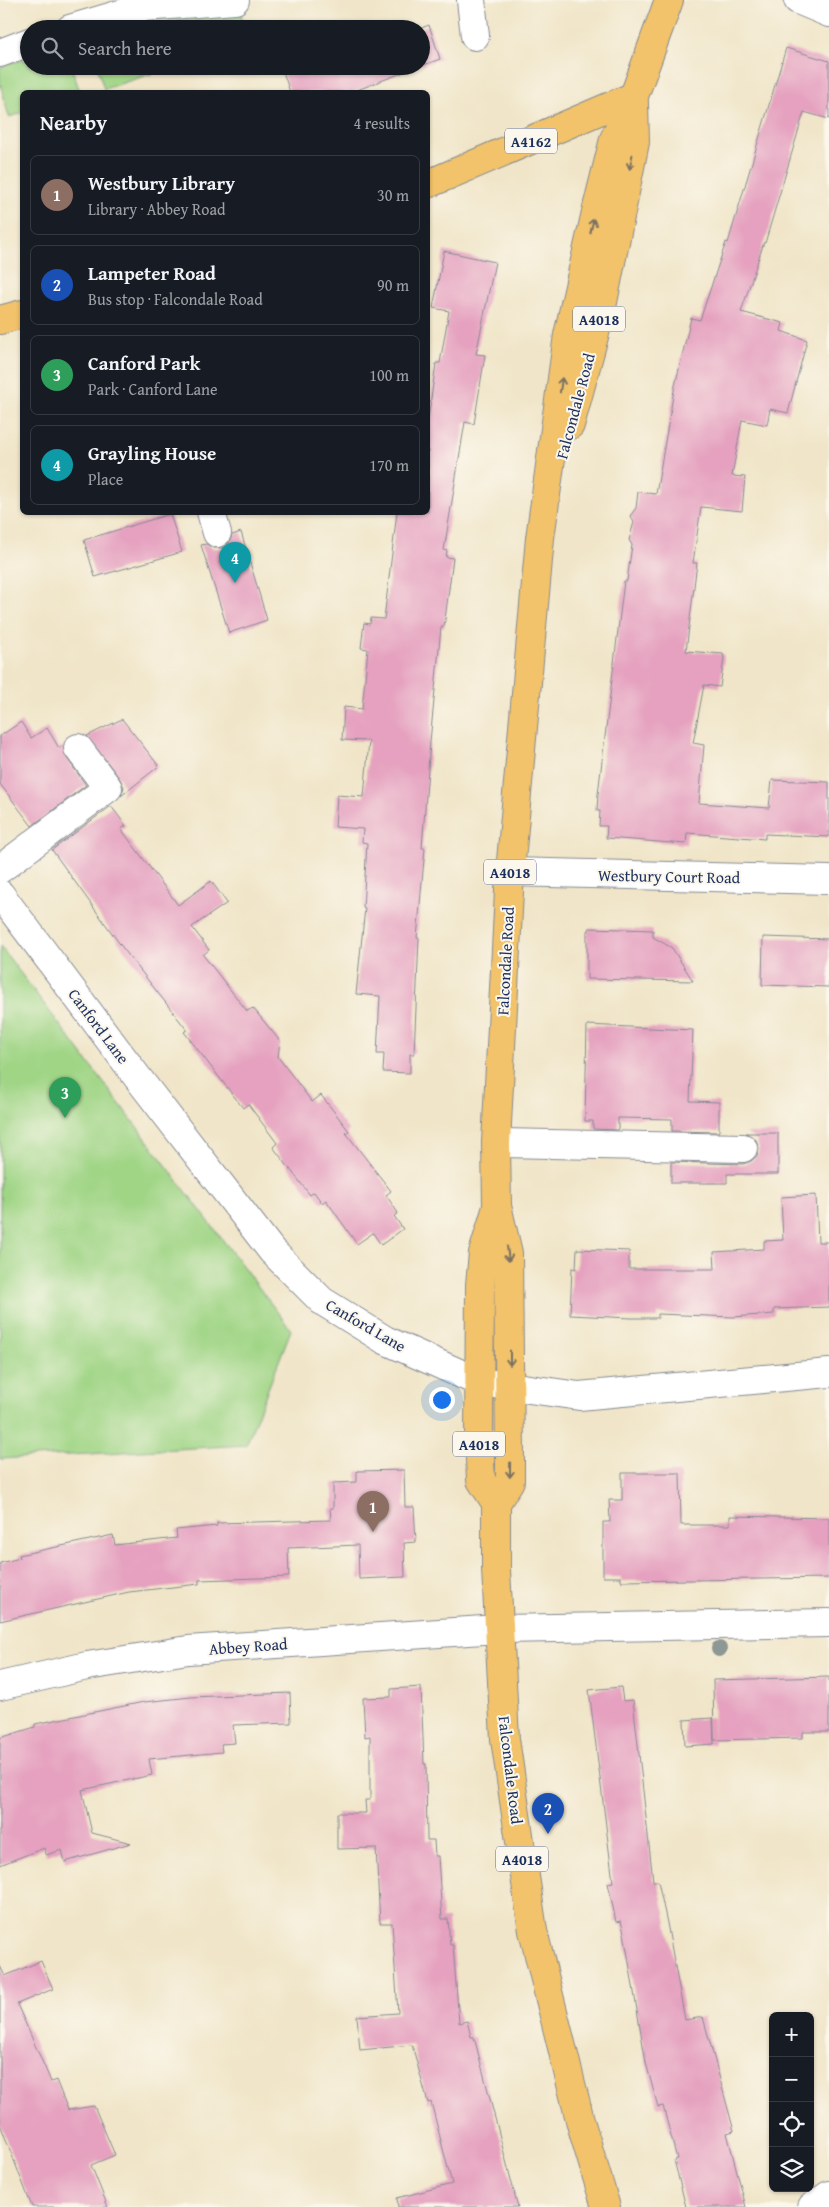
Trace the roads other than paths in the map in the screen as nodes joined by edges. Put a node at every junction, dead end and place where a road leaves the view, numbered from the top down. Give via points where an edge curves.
1 (236, 0) edge
2 (471, 0) edge
3 (669, 0) edge
4 (798, 0) edge
5 (828, 11) edge
6 (100, 20) edge
7 (475, 36) dead end
8 (20, 45) edge
9 (0, 53) edge
10 (634, 96) junction
11 (430, 183) edge
12 (20, 315) edge
13 (0, 320) edge
14 (78, 748) dead end
15 (0, 869) edge
16 (510, 872) junction
17 (829, 880) edge
18 (0, 894) edge
19 (496, 1143) junction
20 (743, 1148) dead end
21 (497, 1206) junction
22 (829, 1373) edge
23 (480, 1382) junction
24 (510, 1386) junction
25 (496, 1502) junction
26 (829, 1623) edge
27 (498, 1630) junction
28 (0, 1686) edge
29 (829, 2195) edge
30 (606, 2207) edge
31 (812, 2207) edge

1 - 6 street via 144,7
2 - 7 street
3 - 10 main road, Falcondale Road / A4018
4 - 5 street
8 - 9 street
10 - 11 main road, A4162
10 - 16 main road, Falcondale Road / A4018 via 614,139 568,335 540,538
12 - 13 main road
14 - 15 street via 108,788
16 - 17 street, Westbury Court Road
16 - 19 main road, Falcondale Road / A4018
18 - 23 street, Canford Lane via 272,1251 322,1301 351,1320 385,1340
19 - 20 street
19 - 21 main road, Falcondale Road / A4018
21 - 23 main road, Falcondale Road / A4018 via 482,1253
21 -> 24 main road, Falcondale Road / A4018 via 508,1253
22 - 24 street, Canford Lane via 579,1396
23 - 24 street, Canford Lane
23 - 25 main road, Falcondale Road / A4018 via 481,1480
24 -> 25 main road, Falcondale Road / A4018 via 510,1481
25 - 27 main road, Falcondale Road / A4018
26 - 27 street, Abbey Road
27 - 28 street, Abbey Road via 188,1650 87,1666
27 - 30 main road, Falcondale Road / A4018 via 505,1740 533,1931 581,2124
29 - 31 street

